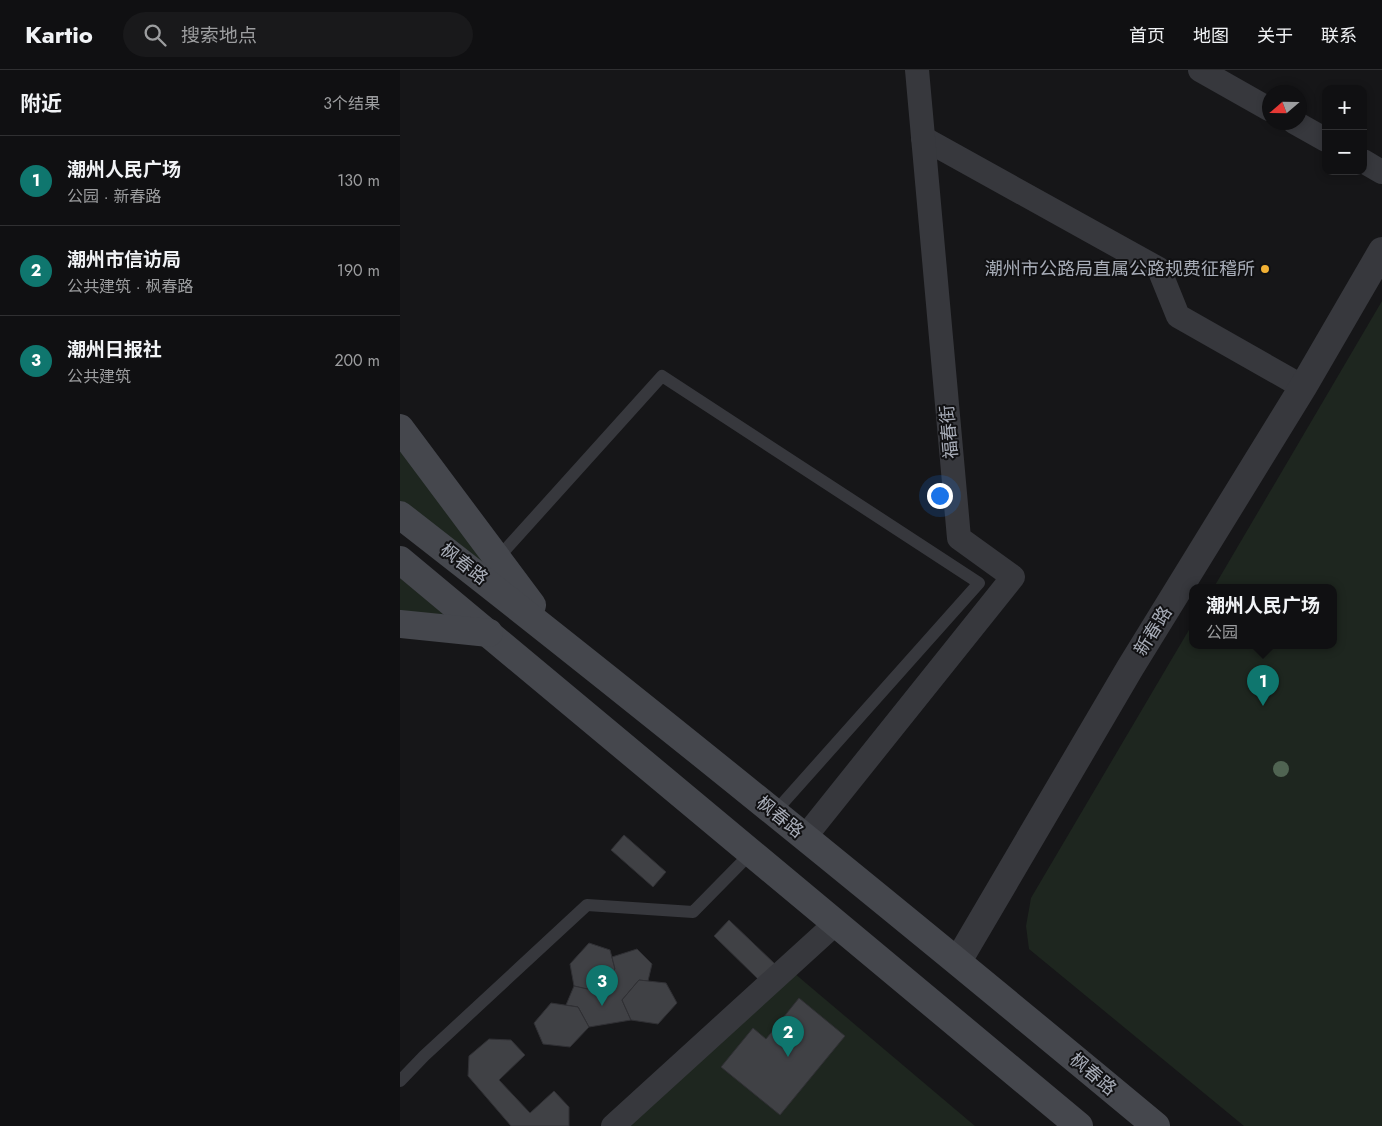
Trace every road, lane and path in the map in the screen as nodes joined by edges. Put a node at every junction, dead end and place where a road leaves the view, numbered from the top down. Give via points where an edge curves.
1 (917, 70) edge
2 (1200, 70) edge
3 (1262, 105) edge
4 (1307, 129) edge
5 (923, 138) junction
6 (1322, 138) edge
7 (1367, 163) edge
8 (1382, 172) edge
9 (1382, 251) edge
10 (1303, 387) junction
11 (400, 428) edge
12 (400, 515) edge
13 (497, 559) junction
14 (400, 560) edge
15 (400, 624) edge
16 (488, 633) junction
17 (552, 633) junction
18 (774, 813) junction
19 (805, 837) junction
20 (751, 853) junction
21 (836, 923) junction
22 (958, 961) junction
23 (400, 1081) edge
24 (613, 1126) edge
25 (1079, 1126) edge
26 (1156, 1126) edge

1 - 5 street, 福春街
2 - 3 street
4 - 6 street
5 - 10 street via 1159,269 1178,316
5 - 19 street, 福春街 via 959,538 1013,576
7 - 8 street
9 - 10 street, 新春路
10 - 22 street, 新春路 via 1130,668
11 - 13 main road
12 - 17 main road, 枫春路
13 - 17 main road
13 - 18 lane via 662,376 979,583
14 - 16 main road, 枫春路
15 - 16 main road
16 - 20 main road, 枫春路
17 - 18 main road, 枫春路
18 - 19 main road, 枫春路
19 - 22 main road, 枫春路
20 - 21 main road, 枫春路
20 - 23 lane via 692,912 587,905
21 - 24 street
21 - 25 main road, 枫春路
22 - 26 main road, 枫春路

